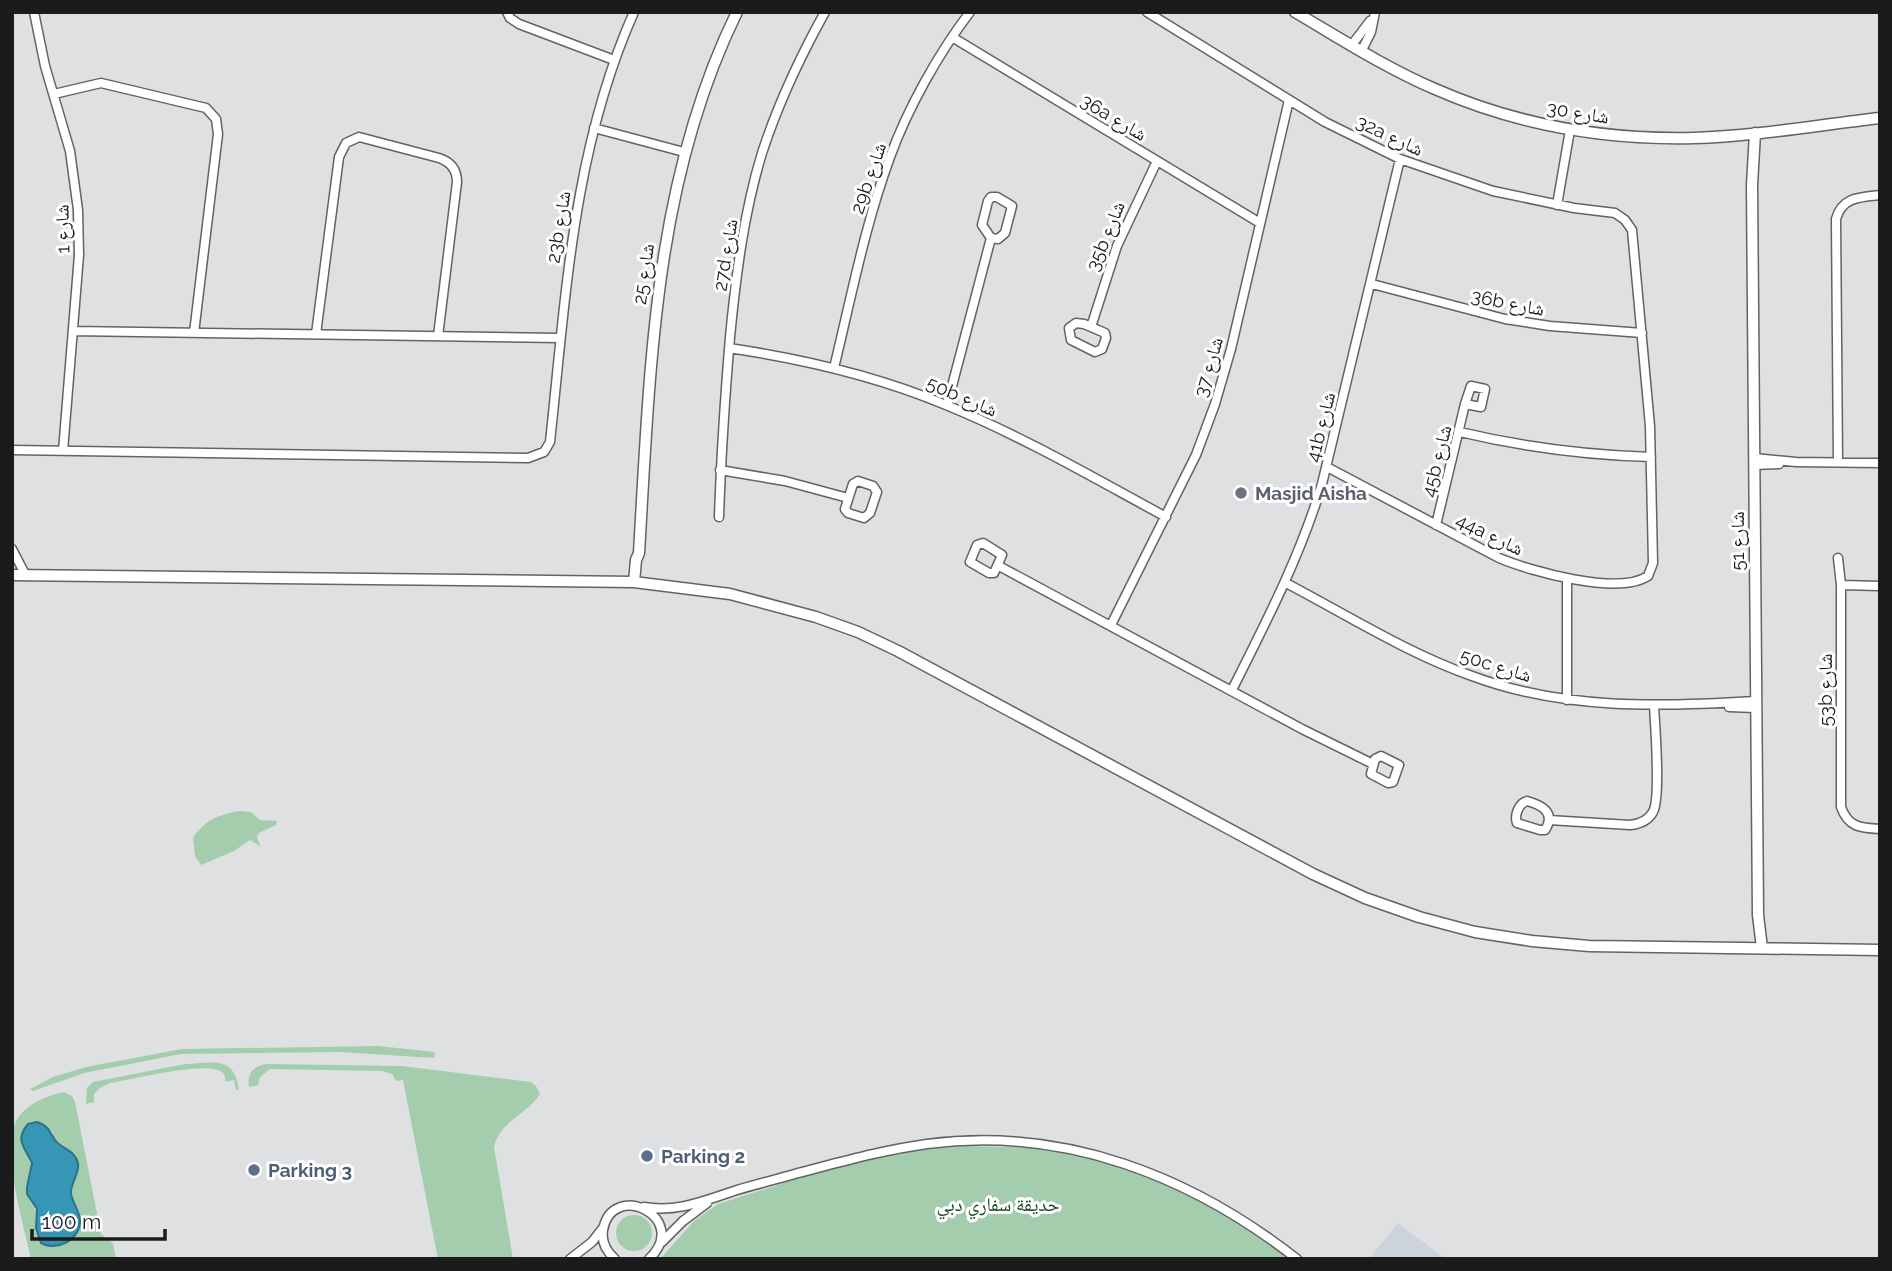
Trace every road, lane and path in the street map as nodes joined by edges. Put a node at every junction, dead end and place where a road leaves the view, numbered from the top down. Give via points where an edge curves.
1 (34, 12) edge
2 (634, 12) edge
3 (737, 12) edge
4 (825, 12) edge
5 (970, 12) edge
6 (1147, 12) edge
7 (1167, 12) edge
8 (1295, 12) edge
9 (1375, 12) edge
10 (507, 13) edge
11 (1161, 21) junction
12 (952, 37) junction
13 (1351, 46) junction
14 (1361, 52) junction
15 (614, 60) junction
16 (54, 94) junction
17 (1289, 100) junction
18 (1880, 118) edge
19 (594, 128) junction
20 (1570, 130) junction
21 (1751, 134) junction
22 (684, 152) junction
23 (1401, 159) junction
24 (1157, 161) junction
25 (1880, 195) edge
26 (1556, 205) junction
27 (1260, 223) junction
28 (992, 237) junction
29 (1371, 284) junction
30 (1091, 327) junction
31 (73, 331) junction
32 (194, 333) junction
33 (1642, 333) junction
34 (316, 334) junction
35 (438, 336) junction
36 (559, 338) junction
37 (729, 348) junction
38 (834, 368) junction
39 (1465, 404) dead end
40 (947, 405) junction
41 (1460, 432) junction
42 (12, 450) edge
43 (63, 451) junction
44 (1651, 457) junction
45 (1754, 462) junction
46 (1838, 462) junction
47 (1880, 463) edge
48 (1327, 467) junction
49 (720, 470) junction
50 (848, 498) junction
51 (719, 517) dead end
52 (1166, 517) junction
53 (1436, 525) junction
54 (12, 549) edge
55 (1838, 558) dead end
56 (999, 566) dead end
57 (26, 576) junction
58 (12, 577) edge
59 (1567, 579) junction
60 (638, 582) junction
61 (1286, 583) junction
62 (1841, 585) junction
63 (1880, 586) edge
64 (1111, 625) junction
65 (1232, 690) junction
66 (1567, 700) junction
67 (1654, 705) junction
68 (1756, 705) junction
69 (1373, 764) dead end
70 (1549, 820) junction
71 (1880, 829) edge
72 (1758, 948) junction
73 (1880, 950) edge
74 (715, 1197) junction
75 (644, 1208) junction
76 (603, 1228) junction
77 (655, 1254) edge
78 (570, 1259) edge
79 (615, 1259) edge
80 (1297, 1259) edge

1 - 16 street, شارع 1
2 - 15 street, 23b شارع
3 - 22 street, شارع 25 via 708,77
4 - 37 street, 27d شارع via 792,76 762,155 744,230
5 - 12 street, 29b شارع
6 - 11 street, 32a شارع
7 - 11 street
8 - 13 street, شارع 30
9 - 13 street
9 - 14 street
10 - 15 street via 519,24
11 - 17 street, 32a شارع
12 - 24 street, 36a شارع
12 - 38 street, 29b شارع via 891,155
13 - 14 street, شارع 30
14 - 20 street, شارع 30 via 1462,100
15 - 19 street, 23b شارع
16 - 31 street, شارع 1 via 70,151 78,210
16 - 32 street via 90,83 111,84 206,108 216,119 218,134
17 - 23 street, 32a شارع
17 - 27 street, شارع 37
18 - 21 street, شارع 30
19 - 22 street
19 - 36 street, 23b شارع via 576,211
20 - 21 street, شارع 30 via 1671,138
20 - 26 street
21 - 45 street, شارع 51
22 - 60 street, شارع 25 via 658,286 636,557
23 - 26 street, 32a شارع via 1482,188
23 - 29 street, 41b شارع
24 - 27 street, 36a شارع
24 - 30 street, 35b شارع via 1117,246
25 - 46 street via 1851,199 1836,219
26 - 33 street, 32a شارع via 1615,213 1629,225
27 - 52 street, شارع 37 via 1223,378 1196,455
28 - 28 street via 1003,236 1012,209 994,196 982,223
28 - 40 street
29 - 33 street, 36b شارع via 1504,319
29 - 48 street, 41b شارع
30 - 30 street via 1076,323 1069,328 1069,336 1074,343 1097,352 1106,335
31 - 32 street
31 - 43 street, شارع 1
32 - 34 street
33 - 44 street
34 - 35 street
34 - 35 street via 339,157 345,143 359,137 439,158 455,169
35 - 36 street
36 - 43 street, 23b شارع via 550,442 544,452 528,458
37 - 38 street, 50b شارع
37 - 49 street, 27d شارع
38 - 40 street, 50b شارع
39 - 41 street, 45b شارع
40 - 52 street, 50b شارع
41 - 44 street via 1587,454
41 - 53 street, 45b شارع
42 - 43 street
44 - 59 street, 44a شارع via 1651,572 1634,581
45 - 46 street
45 - 68 street, شارع 51
46 - 47 street
48 - 53 street, 44a شارع
48 - 61 street, 41b شارع
49 - 50 street
49 - 51 street, 27d شارع
50 - 50 street via 846,512 867,517 876,490 858,481
52 - 64 street, شارع 37
53 - 59 street, 44a شارع via 1510,563
54 - 57 street
55 - 62 street, 53b شارع
56 - 64 street
57 - 58 street
57 - 60 street
59 - 66 street
60 - 72 street via 741,596 858,632 1312,874 1410,914 1475,932 1560,944
61 - 65 street, 41b شارع
61 - 66 street, 50c شارع via 1450,668 1508,688
62 - 63 street
62 - 71 street, 53b شارع via 1841,799 1848,821 1858,828
64 - 65 street
65 - 69 street
66 - 67 street, 50c شارع
67 - 68 street, 50c شارع
67 - 70 street via 1656,799 1651,815 1630,825
68 - 72 street, شارع 51
70 - 70 street via 1543,807 1527,801 1516,818 1519,825 1543,831
72 - 73 street
74 - 75 street via 677,1208
74 - 77 street via 683,1221
74 - 80 street via 908,1147 973,1142 1043,1145 1111,1159 1177,1183 1239,1216
75 - 76 street via 619,1208
75 - 77 street via 661,1227
76 - 78 street
76 - 79 street via 605,1246

